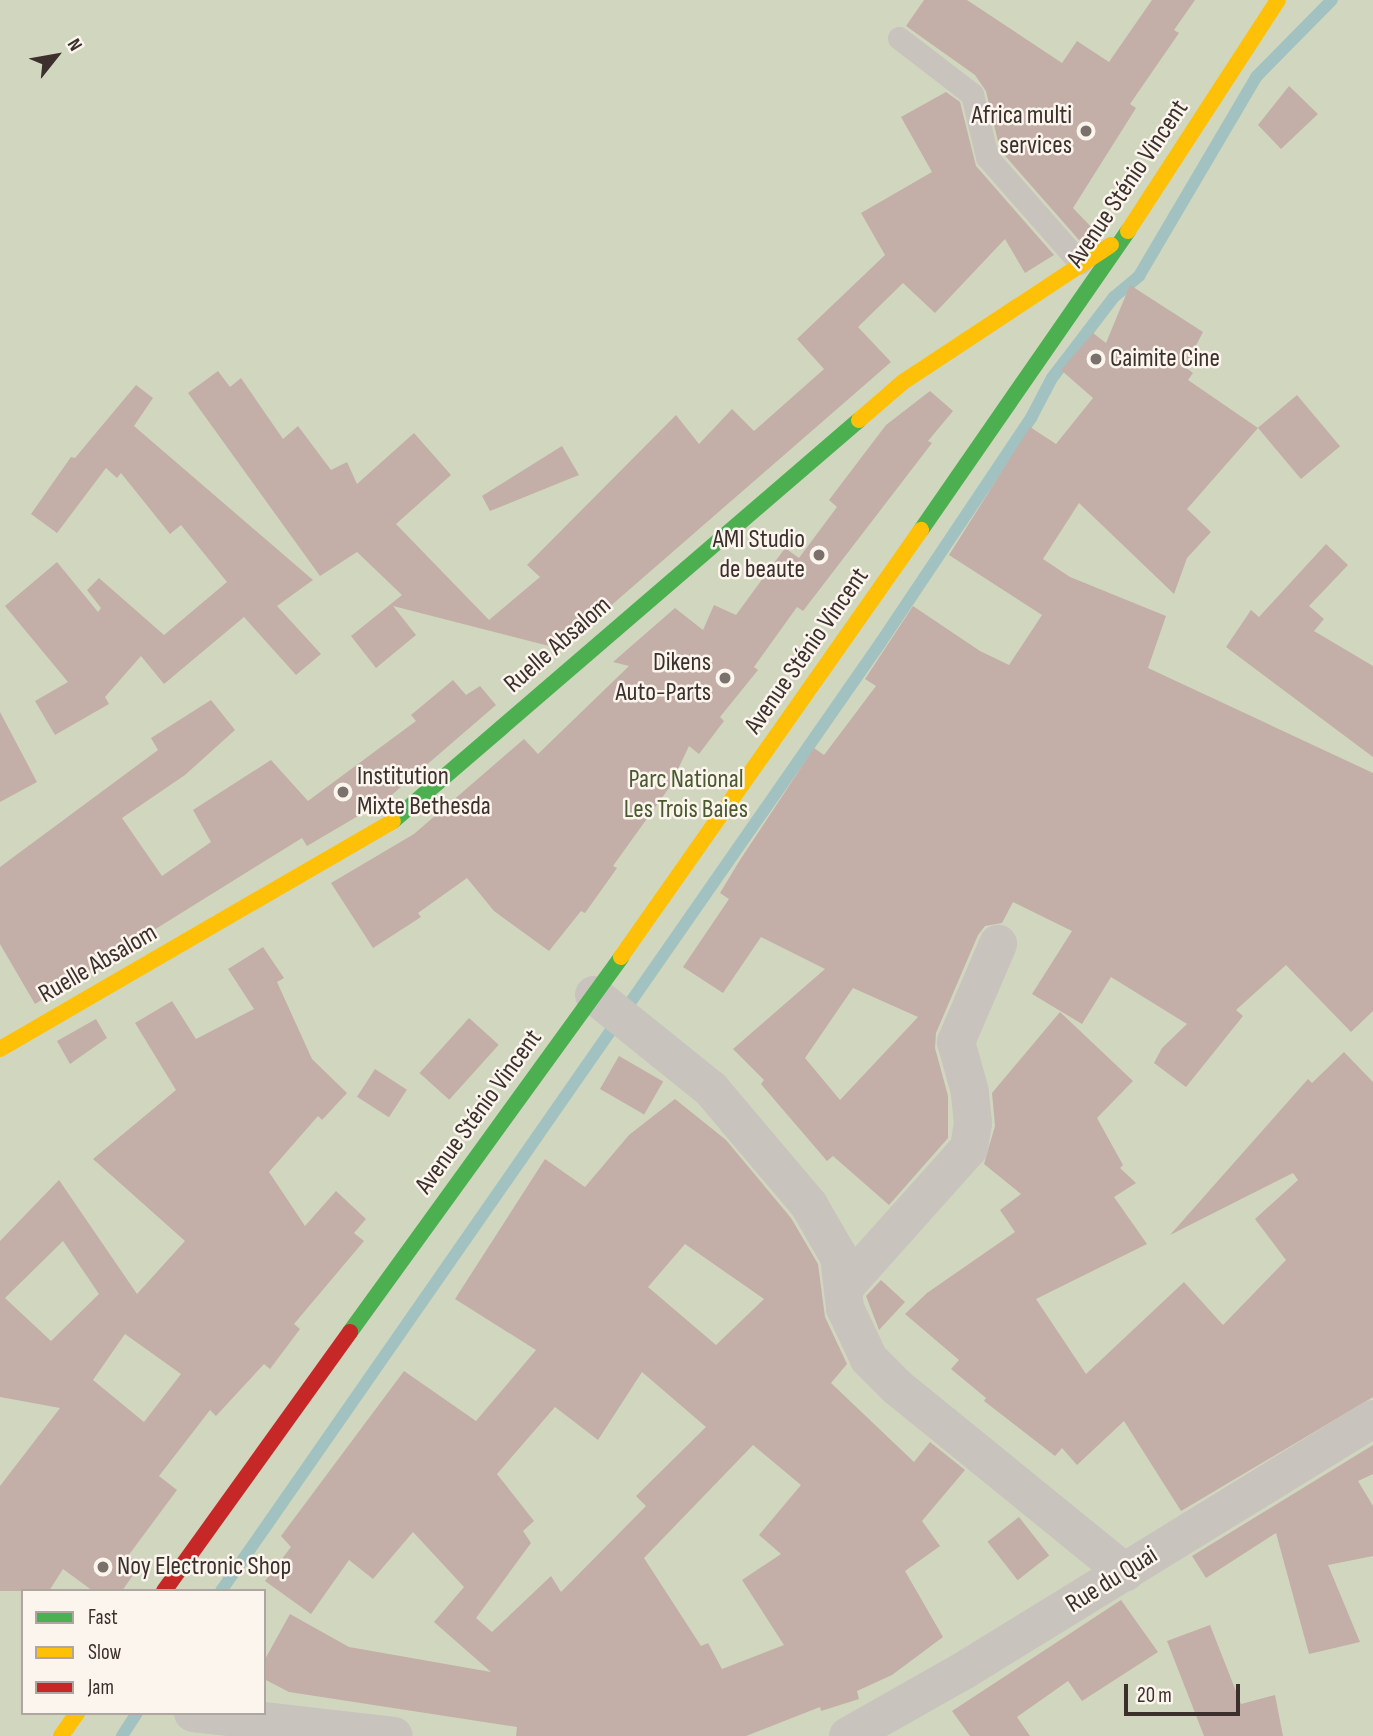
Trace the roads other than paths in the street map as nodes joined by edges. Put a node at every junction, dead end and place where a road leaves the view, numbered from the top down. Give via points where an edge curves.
1 (1278, 0) edge
2 (899, 38) dead end
3 (1122, 239) junction
4 (1080, 263) junction
5 (998, 944) dead end
6 (594, 995) junction
7 (0, 1049) edge
8 (843, 1289) junction
9 (1373, 1419) edge
10 (1125, 1572) junction
11 (165, 1589) edge
12 (76, 1715) edge
13 (210, 1715) edge
14 (61, 1736) edge
15 (394, 1736) edge
16 (848, 1736) edge

1 - 3 main road, Avenue Sténio Vincent
2 - 4 lane via 972,94 987,157
3 - 4 main road, Ruelle Absalom
3 - 6 main road, Avenue Sténio Vincent
4 - 7 main road, Ruelle Absalom via 903,382 400,817
5 - 8 street via 956,1042 970,1092 973,1124 969,1148
6 - 8 street via 711,1088 809,1205 839,1257
6 - 11 main road, Avenue Sténio Vincent
8 - 10 street via 845,1308 869,1359 897,1387
9 - 10 street, Rue du Quai
10 - 16 street, Rue du Quai
12 - 14 main road
13 - 15 street

